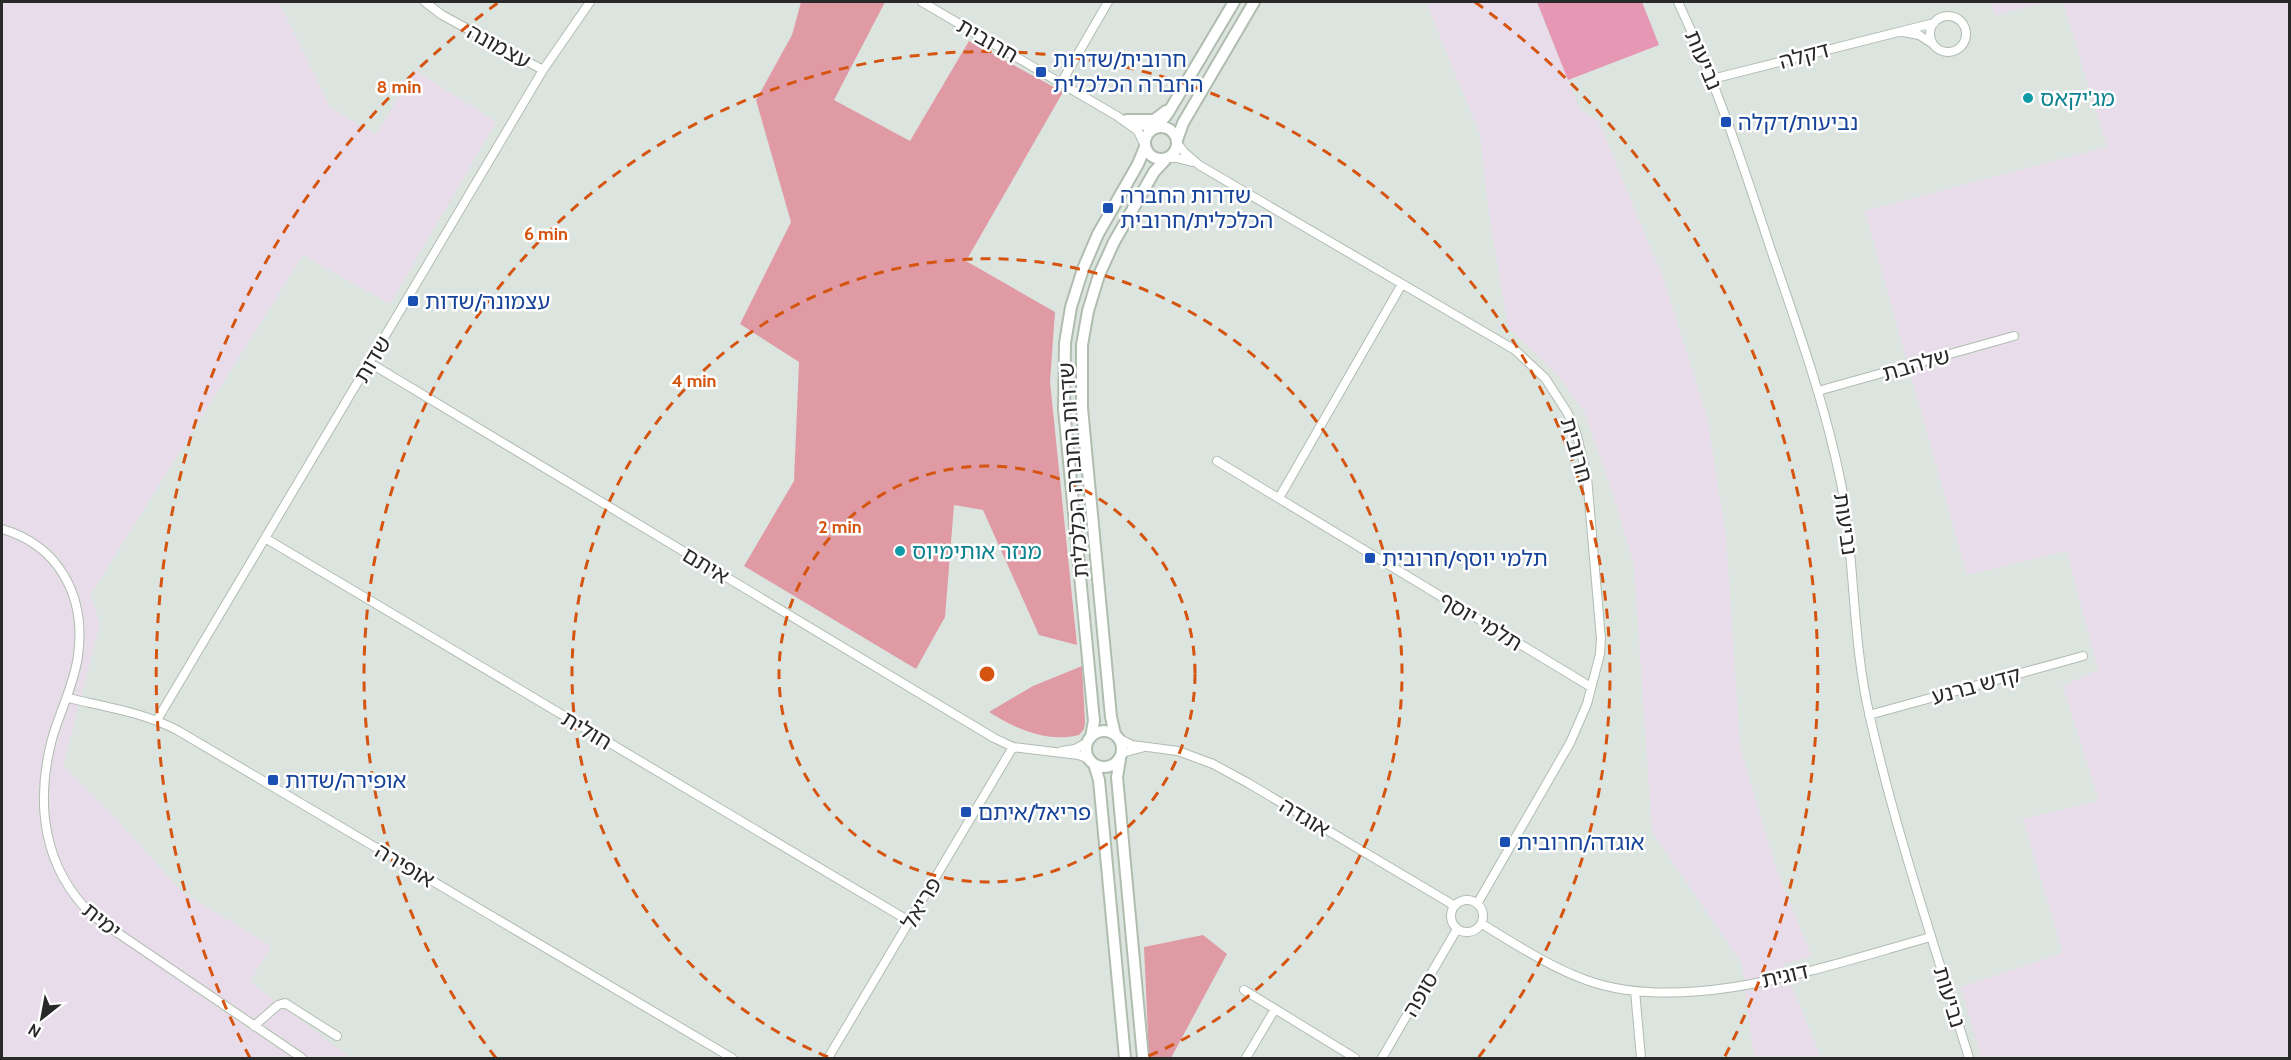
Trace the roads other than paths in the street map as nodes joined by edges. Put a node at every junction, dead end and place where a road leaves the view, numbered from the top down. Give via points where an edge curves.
1 (425, 2) edge
2 (590, 2) edge
3 (922, 2) edge
4 (1107, 2) edge
5 (1234, 2) edge
6 (1254, 2) edge
7 (1678, 2) edge
8 (1934, 22) junction
9 (1896, 31) junction
10 (1933, 44) junction
11 (543, 70) junction
12 (1713, 79) junction
13 (1061, 83) junction
14 (1175, 102) junction
15 (1122, 118) junction
16 (1155, 128) junction
17 (1177, 141) junction
18 (1144, 146) junction
19 (1166, 159) junction
20 (1199, 165) junction
21 (1402, 284) junction
22 (2014, 336) dead end
23 (369, 363) junction
24 (1818, 391) junction
25 (1218, 461) dead end
26 (1279, 498) junction
27 (2, 529) edge
28 (265, 538) junction
29 (2083, 656) dead end
30 (1592, 687) junction
31 (68, 698) junction
32 (1869, 715) junction
33 (157, 720) junction
34 (1117, 736) junction
35 (1089, 739) junction
36 (1013, 747) junction
37 (1146, 747) junction
38 (1048, 752) junction
39 (1121, 756) junction
40 (1092, 761) junction
41 (1477, 904) junction
42 (1455, 906) junction
43 (909, 921) junction
44 (1482, 924) junction
45 (1457, 929) junction
46 (1932, 937) junction
47 (1244, 990) dead end
48 (1635, 991) junction
49 (1275, 1009) junction
50 (254, 1026) junction
51 (337, 1036) dead end
52 (302, 1059) edge
53 (732, 1059) edge
54 (828, 1059) edge
55 (1125, 1059) edge
56 (1143, 1059) edge
57 (1246, 1059) edge
58 (1354, 1059) edge
59 (1382, 1059) edge
60 (1641, 1059) edge
61 (1969, 1059) edge

1 - 11 street, עצמונה
2 - 11 street, שדות
3 - 13 street, חרובית
4 - 13 street
5 - 14 main road
6 - 17 main road via 1183,123
7 - 12 street, נביעות
8 - 9 street, דקלה
8 - 10 street via 1930,33
8 - 10 street via 1944,17 1955,18 1964,26 1965,38 1954,51 1942,51
9 - 10 street, דקלה via 1919,35
9 - 12 street, דקלה
11 - 23 street, שדות
12 - 24 street, נביעות
13 - 15 street, חרובית
14 - 15 main road via 1154,120
14 - 16 main road
15 - 16 street, חרובית
15 - 18 street, חרובית via 1138,131
16 - 17 main road via 1171,131
16 - 18 main road via 1146,135
17 - 19 main road via 1175,152
17 - 20 street, חרובית
18 - 19 main road via 1150,156
18 - 35 main road, שדרות החברה הכלכלית via 1083,268 1065,343 1064,410 1094,721
19 - 20 street, חרובית via 1178,158
19 - 34 main road, שדרות החברה הכלכלית via 1154,172 1106,259 1088,311 1082,345 1082,408 1111,717
20 - 21 street, חרובית
21 - 26 street
21 - 30 street, חרובית via 1515,350 1545,378 1567,412 1587,477 1600,616 1600,654
22 - 24 street, שלהבת
23 - 28 street, שדות
23 - 36 street, איתם
24 - 32 street, נביעות via 1846,512
25 - 26 street, תלמי יוסף
26 - 30 street, תלמי יוסף
27 - 31 street, ימית via 33,542 49,554 63,572 74,597 79,648
28 - 33 street, שדות
28 - 43 street, חולית
29 - 32 street, קדש ברנע
30 - 41 street, חרובית via 1570,743
31 - 33 street, אופירה
31 - 50 street, ימית via 52,740 45,804 48,840 64,880 93,915
32 - 46 street, נביעות
33 - 53 street, אופירה
34 - 35 main road via 1105,731
34 - 37 street, אוגדה
34 - 39 main road
35 - 38 street, איתם via 1075,748
35 - 40 main road via 1086,747
36 - 38 street, איתם
36 - 43 street, פריאל
37 - 39 street, אוגדה
37 - 42 street, אוגדה via 1178,751 1213,764
38 - 40 street, איתם via 1079,755
39 - 40 main road via 1116,764 1105,767
39 - 56 main road via 1117,777
40 - 55 main road via 1100,780
41 - 42 street via 1468,900
41 - 44 street via 1483,913
42 - 45 street via 1451,916
43 - 54 street, פריאל
44 - 45 street via 1471,932
44 - 48 street via 1548,963 1586,980
45 - 59 street, סופה
46 - 48 street, דוגית via 1729,987 1685,992
46 - 61 street, נביעות
47 - 49 street
48 - 60 street
49 - 57 street
49 - 58 street
50 - 51 street via 285,1003
50 - 52 street, ימית

